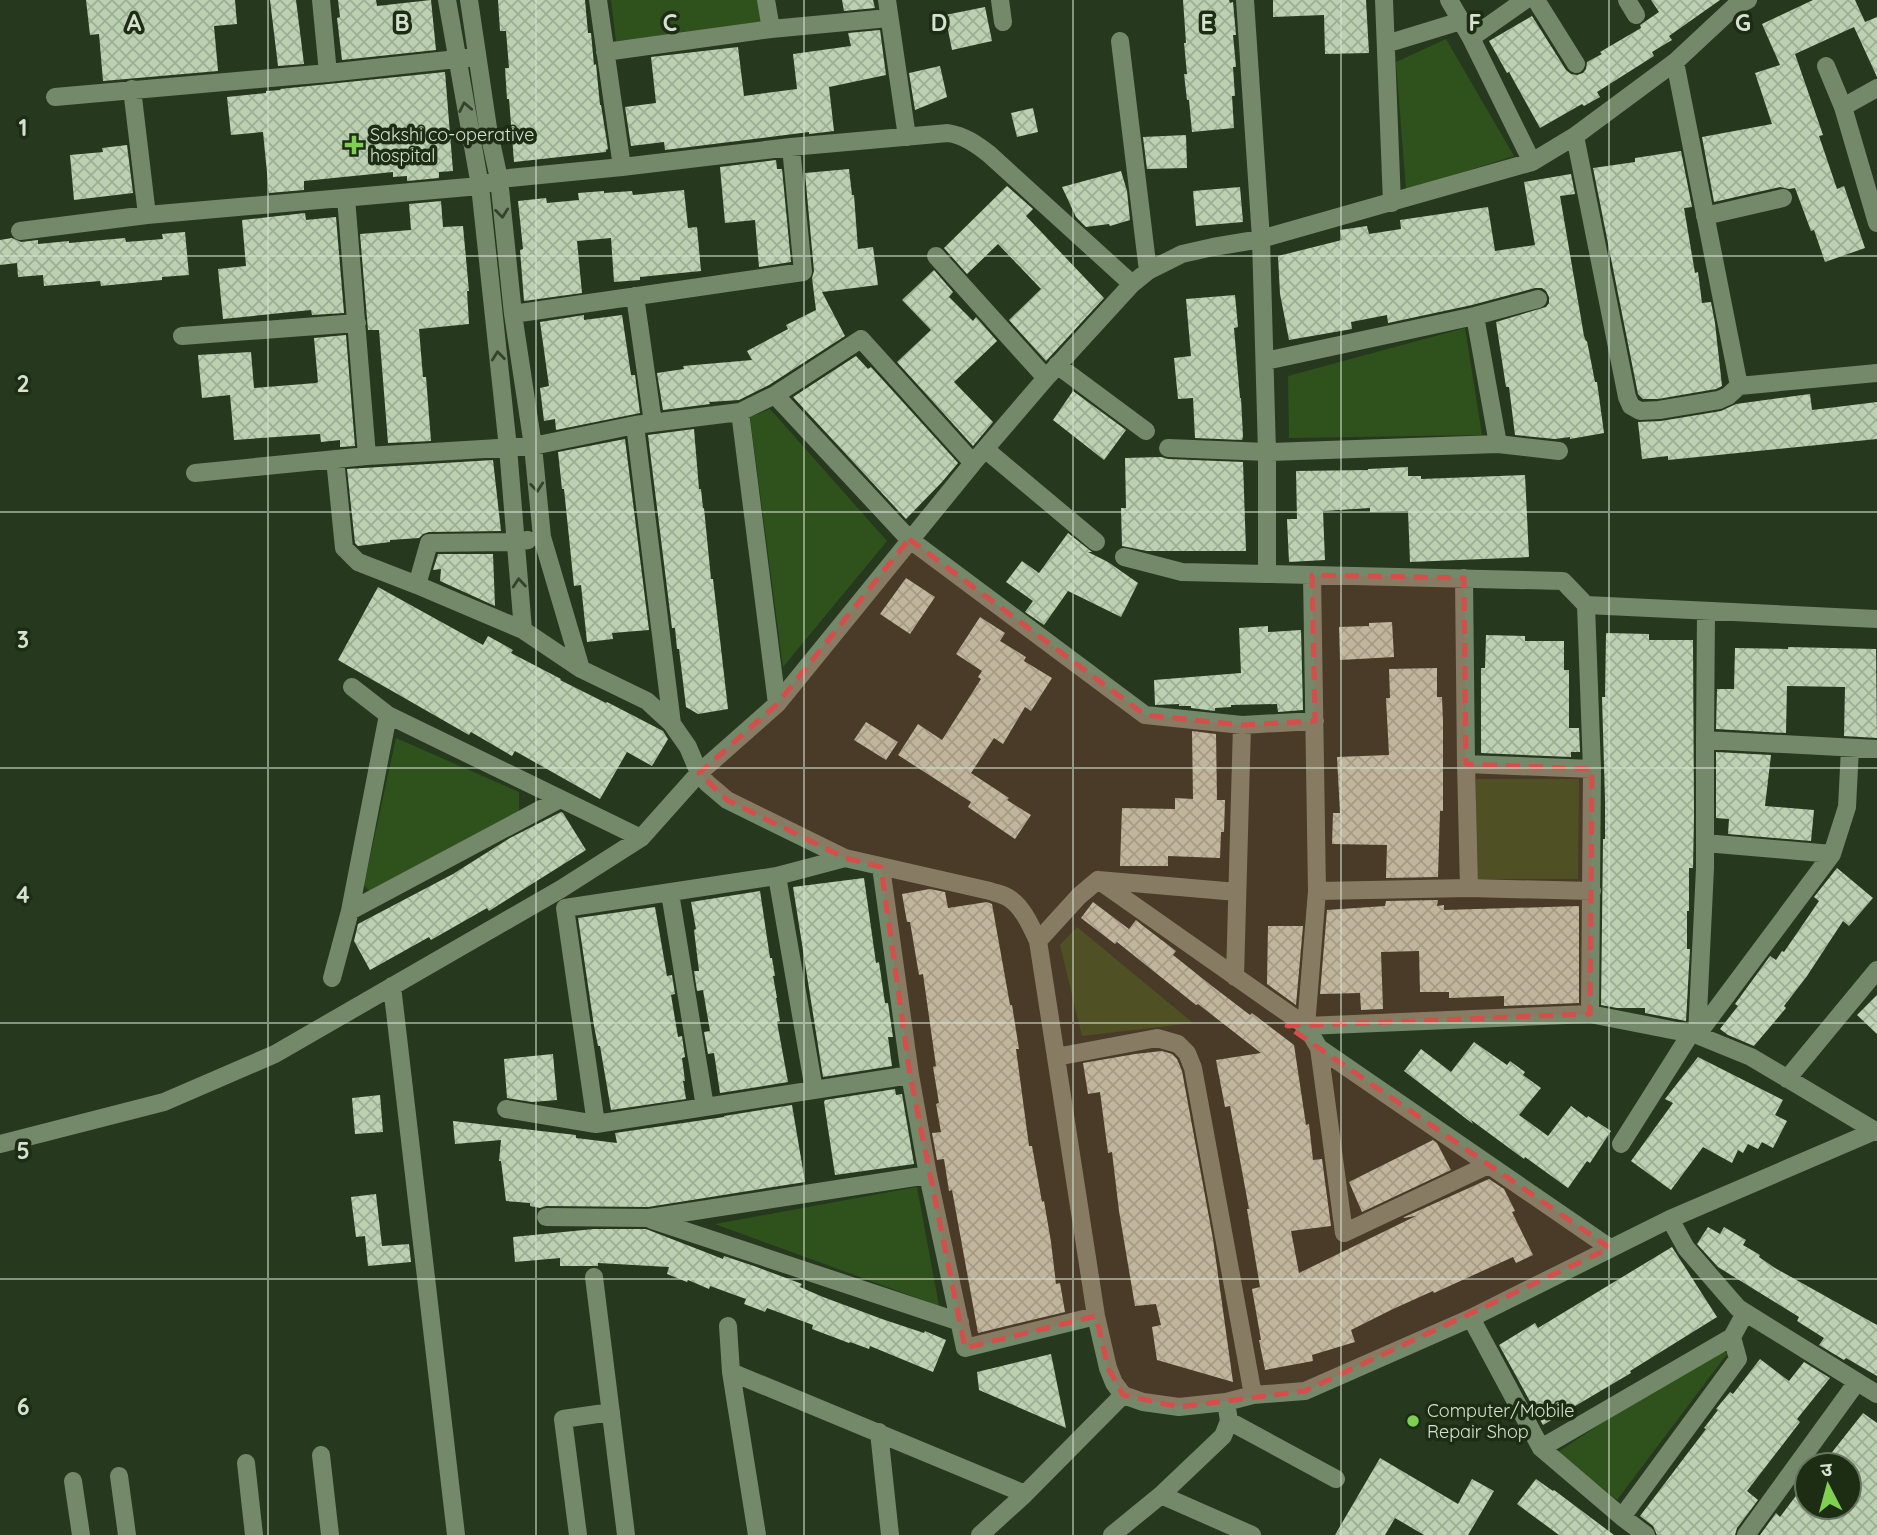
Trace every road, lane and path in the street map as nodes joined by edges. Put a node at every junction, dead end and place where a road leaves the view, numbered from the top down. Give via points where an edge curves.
1 (321, 0) edge
2 (447, 0) edge
3 (469, 0) edge
4 (598, 0) edge
5 (766, 0) edge
6 (887, 0) edge
7 (1000, 0) edge
8 (1244, 0) edge
9 (1384, 0) edge
10 (1449, 0) edge
11 (1525, 0) edge
12 (1536, 0) edge
13 (1738, 2) edge
14 (889, 19) junction
15 (1461, 21) junction
16 (1003, 22) dead end
17 (771, 29) junction
18 (1471, 38) junction
19 (1120, 41) dead end
20 (1386, 44) junction
21 (605, 52) junction
22 (477, 57) junction
23 (456, 59) junction
24 (1675, 62) junction
25 (1576, 64) dead end
26 (1826, 66) dead end
27 (328, 73) junction
28 (1877, 88) edge
29 (131, 89) junction
30 (55, 97) dead end
31 (1843, 107) junction
32 (1575, 136) junction
33 (907, 137) junction
34 (791, 148) junction
35 (1532, 162) junction
36 (622, 167) junction
37 (499, 178) junction
38 (480, 186) junction
39 (346, 198) junction
40 (1783, 198) dead end
41 (1392, 203) junction
42 (147, 215) junction
43 (1705, 216) junction
44 (1877, 223) edge
45 (20, 231) dead end
46 (1261, 239) junction
47 (936, 256) dead end
48 (1149, 271) junction
49 (1132, 284) junction
50 (635, 296) junction
51 (1538, 299) dead end
52 (513, 314) junction
53 (1475, 316) junction
54 (357, 323) junction
55 (182, 335) dead end
56 (1265, 361) junction
57 (1052, 372) junction
58 (1877, 373) edge
59 (1739, 386) junction
60 (775, 395) junction
61 (740, 412) junction
62 (653, 423) junction
63 (635, 425) junction
64 (1146, 431) dead end
65 (1498, 444) junction
66 (533, 446) junction
67 (508, 448) junction
68 (1168, 448) dead end
69 (985, 449) junction
70 (1559, 451) dead end
71 (1267, 452) junction
72 (367, 456) junction
73 (335, 459) junction
74 (973, 463) junction
75 (195, 473) dead end
76 (542, 537) junction
77 (909, 539) junction
78 (516, 542) junction
79 (1096, 542) dead end
80 (1124, 557) dead end
81 (1267, 574) junction
82 (1312, 575) junction
83 (1464, 578) junction
84 (416, 585) junction
85 (1586, 605) junction
86 (1706, 611) junction
87 (1877, 619) edge
88 (523, 629) junction
89 (581, 670) junction
90 (352, 687) dead end
91 (777, 704) junction
92 (388, 715) junction
93 (1315, 722) junction
94 (671, 724) junction
95 (1242, 725) junction
96 (1705, 740) junction
97 (1850, 748) junction
98 (1877, 749) edge
99 (1466, 764) junction
100 (1592, 769) junction
101 (699, 773) junction
102 (560, 799) junction
103 (641, 838) junction
104 (1705, 843) junction
105 (1832, 854) junction
106 (845, 858) junction
107 (881, 867) junction
108 (777, 876) junction
109 (1098, 880) junction
110 (1469, 888) junction
111 (561, 889) junction
112 (1317, 891) junction
113 (1592, 891) junction
114 (1237, 892) junction
115 (670, 893) junction
116 (565, 908) junction
117 (350, 911) junction
118 (1038, 941) junction
119 (1877, 970) edge
120 (1235, 977) junction
121 (332, 978) dead end
122 (392, 986) junction
123 (1590, 1014) junction
124 (1306, 1026) junction
125 (1694, 1034) junction
126 (1319, 1048) junction
127 (1056, 1056) junction
128 (910, 1075) junction
129 (1787, 1079) junction
130 (814, 1090) junction
131 (705, 1107) junction
132 (506, 1109) dead end
133 (596, 1124) junction
134 (1877, 1131) edge
135 (0, 1144) edge
136 (1621, 1144) dead end
137 (1488, 1165) junction
138 (928, 1175) junction
139 (546, 1217) dead end
140 (649, 1219) junction
141 (1670, 1219) junction
142 (1610, 1248) junction
143 (594, 1277) dead end
144 (1745, 1312) junction
145 (1096, 1316) junction
146 (1471, 1318) junction
147 (960, 1322) junction
148 (728, 1326) dead end
149 (1732, 1337) junction
150 (731, 1372) junction
151 (1857, 1382) junction
152 (1877, 1394) edge
153 (1123, 1395) junction
154 (1253, 1395) junction
155 (1226, 1402) junction
156 (611, 1412) junction
157 (1229, 1422) junction
158 (879, 1432) junction
159 (1541, 1448) junction
160 (321, 1455) dead end
161 (246, 1463) dead end
162 (119, 1476) dead end
163 (1336, 1479) dead end
164 (73, 1481) dead end
165 (1025, 1494) junction
166 (1161, 1495) junction
167 (1622, 1517) junction
168 (81, 1535) edge
169 (127, 1535) edge
170 (254, 1535) edge
171 (330, 1535) edge
172 (456, 1535) edge
173 (578, 1535) edge
174 (626, 1535) edge
175 (757, 1535) edge
176 (890, 1535) edge
177 (980, 1535) edge
178 (1112, 1535) edge
179 (1252, 1535) edge
180 (1646, 1535) edge
181 (1746, 1535) edge

1 - 27 street
2 - 23 street
3 - 22 street
4 - 21 street
5 - 17 street
6 - 14 street
7 - 16 street
8 - 46 street
9 - 20 street
10 - 15 street
11 - 18 street
12 - 25 street
13 - 24 street
14 - 17 street
14 - 33 street
15 - 18 street
15 - 20 street
17 - 21 street
18 - 35 street
19 - 48 street
20 - 41 street
21 - 36 street
22 - 23 street
22 - 37 street
23 - 27 street
38 -> 23 street
24 - 32 street
24 - 43 street
26 - 31 street
27 - 29 street
28 - 31 street
29 - 30 street
29 - 42 street
31 - 44 street
32 - 35 street
32 - 59 street via 1631,406 1640,411 1659,410 1719,400
33 - 34 street
33 - 49 street via 948,134 974,142
34 - 36 street
34 - 50 street via 803,272
35 - 41 street
36 - 37 street
37 - 38 street
37 -> 52 street
38 - 39 street
67 -> 38 street
39 - 42 street
39 - 54 street
40 - 43 street
41 - 46 street
42 - 45 street
43 - 59 street
46 - 48 street via 1182,254
46 - 56 street
47 - 57 street
48 - 49 street
49 - 57 street
50 - 52 street
50 - 62 street
51 - 53 street
52 - 66 street
53 - 56 street
53 - 65 street
54 - 55 street
54 - 72 street
56 - 71 street
57 - 64 street
57 - 69 street
58 - 59 street
60 - 61 street
60 - 74 street via 862,339
60 - 77 street
61 - 62 street
61 - 91 street
62 - 63 street
63 - 66 street
63 - 94 street
65 - 70 street
65 - 71 street
66 - 67 street
66 -> 76 street
67 - 72 street
67 - 78 street
68 - 71 street
69 - 74 street
69 - 79 street
71 - 81 street
72 - 73 street
73 - 75 street
73 - 84 street via 344,548 358,562
74 - 77 street
76 - 78 street
76 - 89 street
77 - 91 street
77 - 95 street via 1145,715
78 - 84 street via 429,543
88 -> 78 street
80 - 81 street via 1182,572
81 - 82 street
82 - 83 street
82 - 93 street
83 - 85 street via 1563,581
83 - 99 street
84 - 88 street
85 - 86 street
85 - 100 street
86 - 87 street
86 - 96 street
88 - 89 street
89 - 94 street via 647,701
90 - 92 street
91 - 101 street
92 - 102 street
92 - 117 street
93 - 95 street
93 - 112 street
94 - 101 street
95 - 114 street
96 - 97 street
96 - 104 street
97 - 98 street
97 - 105 street via 1847,807
99 - 100 street
99 - 110 street
100 - 113 street
101 - 103 street
101 - 106 street via 727,800
102 - 103 street
102 - 117 street
103 - 111 street
104 - 105 street
104 - 125 street
105 - 125 street
106 - 107 street
106 - 108 street
107 - 118 street via 1008,897 1030,923
107 - 128 street
108 - 115 street
108 - 130 street
109 - 114 street
109 - 118 street
109 - 120 street
110 - 112 street
110 - 113 street
111 - 116 street
111 - 122 street
112 - 124 street
113 - 123 street
114 - 120 street
115 - 116 street
115 - 131 street
116 - 133 street
117 - 121 street
118 - 127 street
119 - 129 street
120 - 124 street
122 - 135 street via 275,1054 164,1102
122 - 172 street
123 - 124 street
123 - 125 street
124 - 126 street
125 - 129 street via 1751,1057
125 - 136 street
126 - 137 street
126 - 137 street via 1344,1233
127 - 145 street
127 - 154 street via 1157,1038 1178,1044 1187,1053
128 - 130 street
128 - 138 street
129 - 134 street
130 - 131 street
131 - 133 street
132 - 133 street
134 - 141 street
137 - 142 street
138 - 140 street
138 - 147 street
139 - 140 street
140 - 147 street
141 - 142 street
141 - 144 street via 1686,1248
142 - 146 street
143 - 156 street
144 - 149 street
144 - 151 street
145 - 147 street via 965,1348
145 - 153 street via 1108,1368
146 - 154 street via 1306,1391
146 - 159 street
148 - 150 street
149 - 159 street
149 - 167 street via 1738,1359
150 - 158 street
150 - 175 street
151 - 152 street
151 - 181 street
153 - 155 street via 1179,1407
153 - 165 street
154 - 155 street
155 - 157 street
156 - 173 street via 563,1419
156 - 174 street
157 - 163 street
157 - 166 street via 1223,1436
158 - 165 street
158 - 176 street
159 - 167 street
160 - 171 street
161 - 170 street
162 - 169 street
164 - 168 street
165 - 177 street
166 - 178 street
166 - 179 street
167 - 180 street

